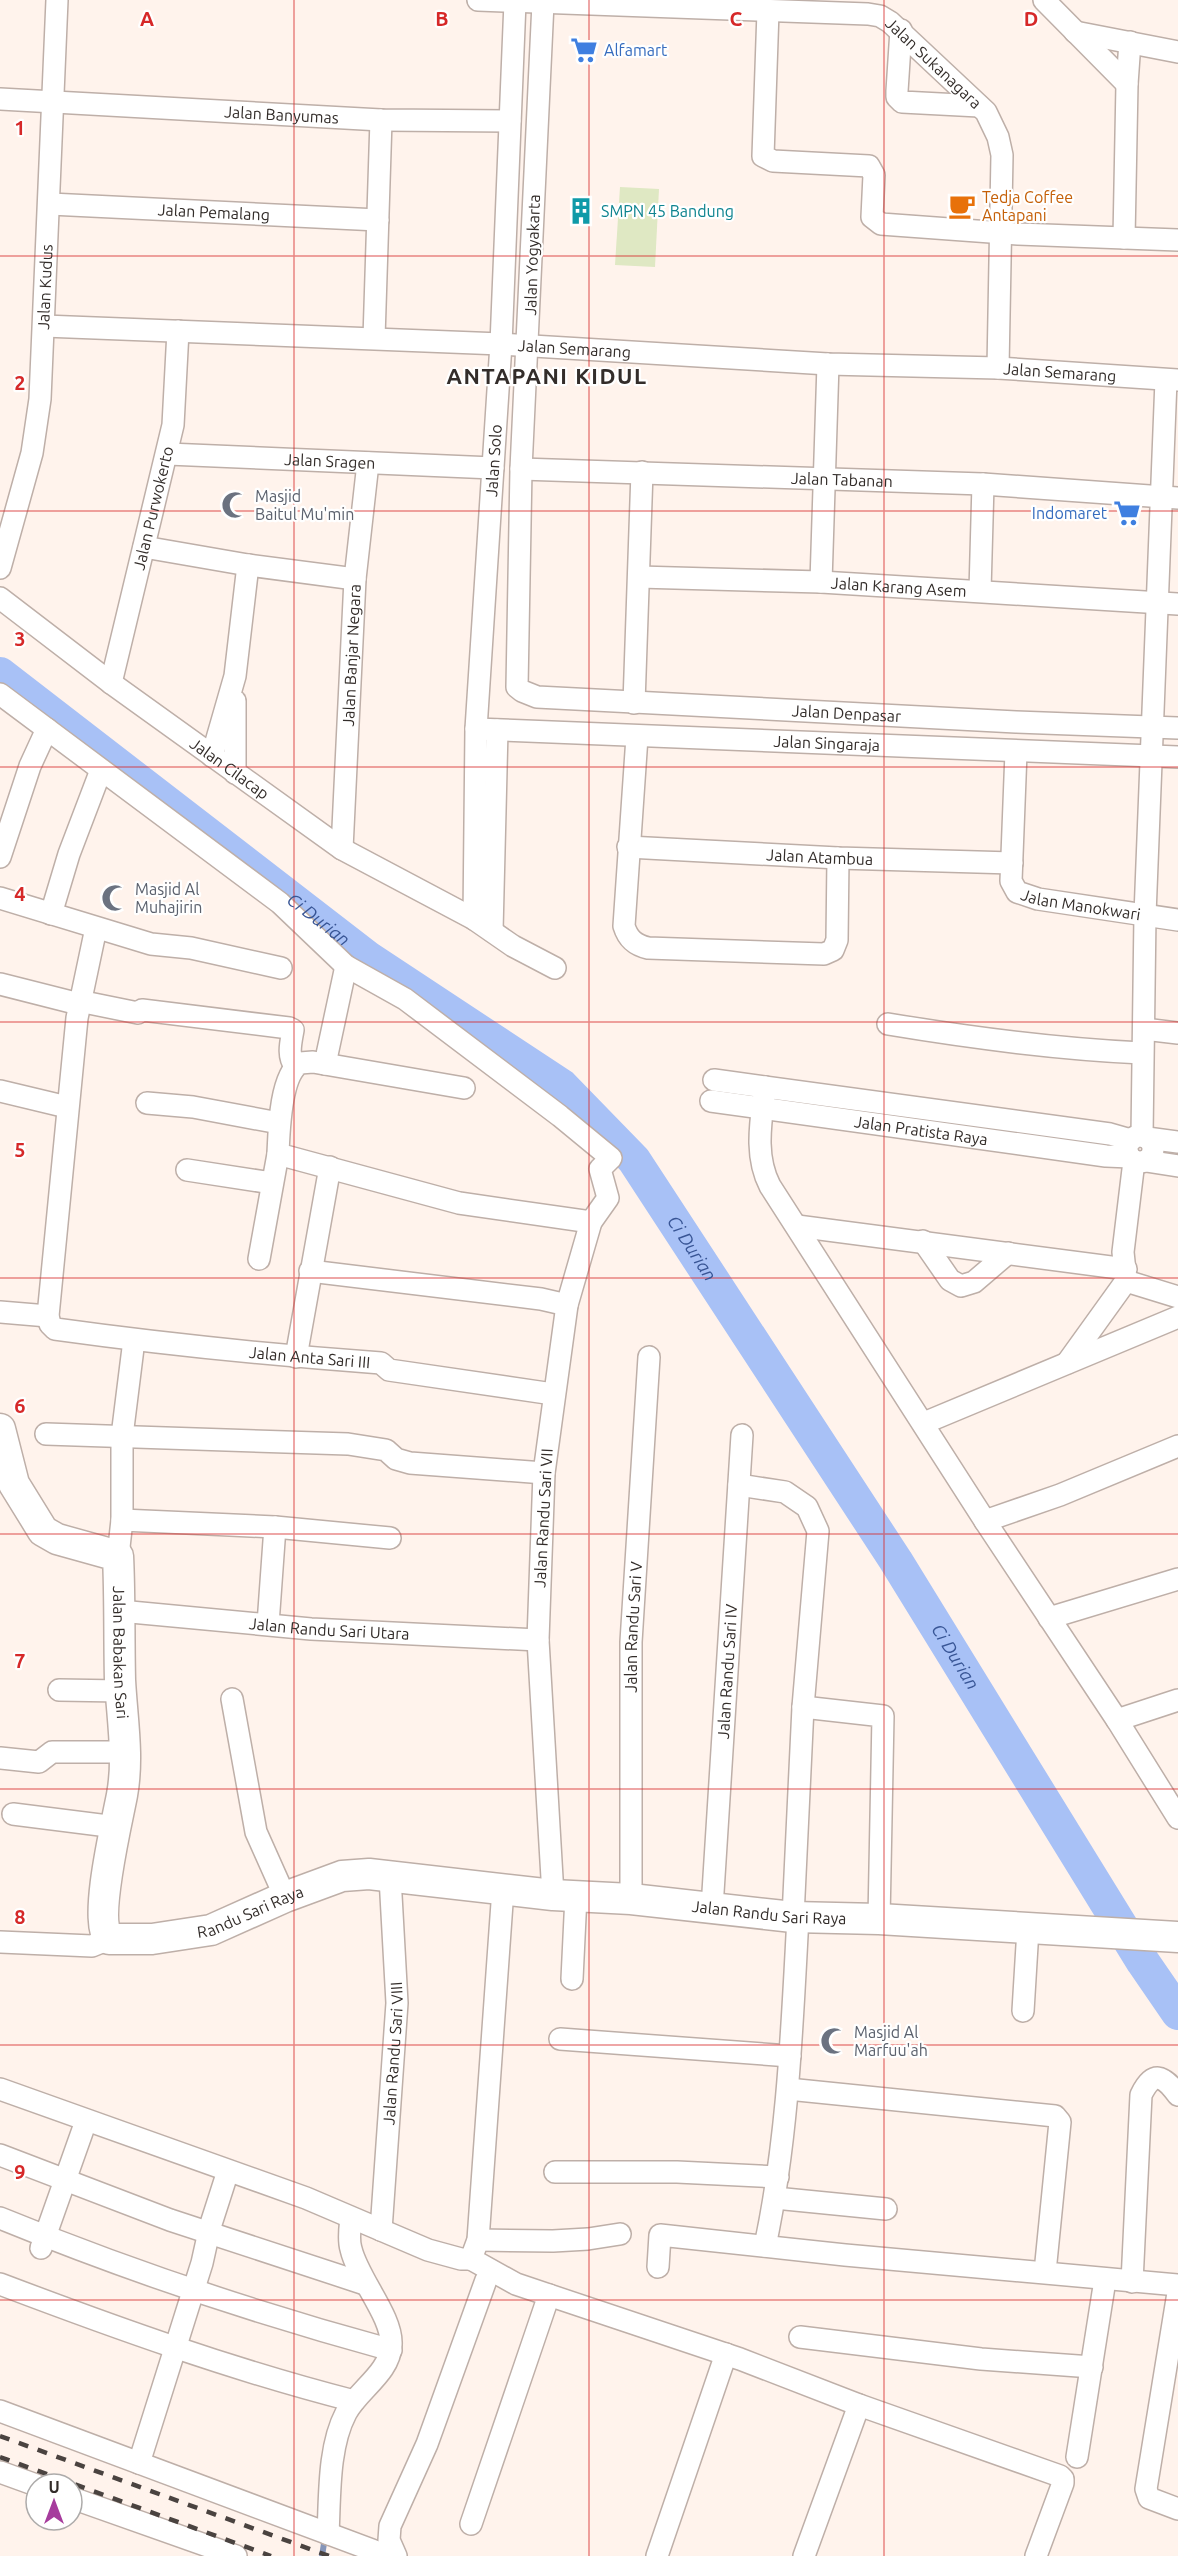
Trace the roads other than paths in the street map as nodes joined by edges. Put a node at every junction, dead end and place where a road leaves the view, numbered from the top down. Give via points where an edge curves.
1 (57, 0) edge
2 (478, 0) edge
3 (1044, 0) edge
4 (515, 2) junction
5 (543, 3) junction
6 (679, 4) edge
7 (768, 11) junction
8 (900, 30) junction
9 (1075, 32) junction
10 (1130, 42) junction
11 (1178, 52) edge
12 (1127, 84) junction
13 (0, 99) edge
14 (54, 102) junction
15 (979, 106) junction
16 (381, 120) junction
17 (510, 121) junction
18 (50, 204) junction
19 (378, 219) junction
20 (1001, 232) junction
21 (1124, 238) junction
22 (1178, 240) edge
23 (44, 326) junction
24 (178, 331) junction
25 (374, 339) junction
26 (515, 345) junction
27 (828, 364) junction
28 (998, 368) junction
29 (1172, 380) edge
30 (168, 454) junction
31 (368, 463) junction
32 (493, 468) junction
33 (521, 469) junction
34 (642, 472) junction
35 (824, 480) junction
36 (983, 484) junction
37 (1170, 498) edge
38 (144, 547) junction
39 (248, 565) junction
40 (0, 568) edge
41 (639, 577) junction
42 (355, 579) junction
43 (821, 582) junction
44 (981, 591) junction
45 (0, 598) edge
46 (1168, 604) edge
47 (235, 676) junction
48 (111, 683) junction
49 (517, 687) joint
50 (0, 694) edge
51 (634, 703) junction
52 (1178, 728) edge
53 (47, 729) junction
54 (486, 729) junction
55 (637, 737) junction
56 (1153, 742) junction
57 (1016, 752) junction
58 (212, 756) junction
59 (1178, 757) edge
60 (101, 770) junction
61 (235, 773) junction
62 (628, 847) junction
63 (342, 849) junction
64 (0, 857) edge
65 (838, 858) junction
66 (1012, 863) junction
67 (0, 898) edge
68 (51, 914) junction
69 (1145, 915) junction
70 (474, 919) junction
71 (1178, 920) edge
72 (96, 928) junction
73 (492, 931) junction
74 (346, 966) junction
75 (281, 968) dead end
76 (555, 968) dead end
77 (10, 986) edge
78 (79, 1003) junction
79 (888, 1024) dead end
80 (1144, 1029) junction
81 (1178, 1033) edge
82 (1142, 1053) junction
83 (325, 1064) junction
84 (294, 1066) junction
85 (464, 1089) dead end
86 (0, 1091) edge
87 (712, 1091) dead end
88 (764, 1097) junction
89 (147, 1102) dead end
90 (67, 1107) junction
91 (279, 1123) junction
92 (1178, 1142) edge
93 (1139, 1150) junction
94 (278, 1154) junction
95 (1178, 1166) edge
96 (330, 1167) junction
97 (186, 1170) dead end
98 (272, 1184) junction
99 (591, 1222) junction
100 (798, 1226) junction
101 (923, 1241) junction
102 (1008, 1253) junction
103 (259, 1259) dead end
104 (310, 1271) junction
105 (1126, 1275) junction
106 (1178, 1297) edge
107 (567, 1305) junction
108 (0, 1312) edge
109 (48, 1317) junction
110 (1178, 1317) edge
111 (134, 1340) junction
112 (296, 1357) junction
113 (649, 1357) dead end
114 (1067, 1364) junction
115 (554, 1394) junction
116 (924, 1423) junction
117 (0, 1429) edge
118 (46, 1434) dead end
119 (742, 1435) dead end
120 (122, 1436) junction
121 (1178, 1446) edge
122 (543, 1473) junction
123 (7, 1483) edge
124 (739, 1485) junction
125 (122, 1520) junction
126 (985, 1521) junction
127 (275, 1527) junction
128 (390, 1538) dead end
129 (118, 1556) junction
130 (1178, 1579) edge
131 (120, 1611) junction
132 (1049, 1618) junction
133 (268, 1624) junction
134 (538, 1640) junction
135 (59, 1690) dead end
136 (121, 1691) junction
137 (232, 1699) dead end
138 (1178, 1700) edge
139 (803, 1707) junction
140 (1117, 1720) junction
141 (125, 1752) junction
142 (0, 1758) edge
143 (1176, 1811) edge
144 (13, 1814) dead end
145 (116, 1827) junction
146 (390, 1877) junction
147 (503, 1889) junction
148 (564, 1895) junction
149 (285, 1897) junction
150 (631, 1899) junction
151 (712, 1908) junction
152 (796, 1917) junction
153 (879, 1919) junction
154 (1028, 1929) junction
155 (1164, 1936) edge
156 (109, 1939) junction
157 (0, 1942) edge
158 (572, 1979) dead end
159 (1023, 2011) dead end
160 (560, 2039) dead end
161 (790, 2056) junction
162 (0, 2089) edge
163 (788, 2089) junction
164 (1178, 2095) edge
165 (86, 2121) junction
166 (0, 2155) edge
167 (228, 2170) junction
168 (555, 2172) dead end
169 (64, 2178) junction
170 (777, 2187) junction
171 (886, 2210) dead end
172 (0, 2218) edge
173 (351, 2218) junction
174 (381, 2230) junction
175 (210, 2232) junction
176 (620, 2234) dead end
177 (42, 2243) junction
178 (765, 2246) junction
179 (475, 2249) junction
180 (1047, 2262) dead end
181 (658, 2267) dead end
182 (486, 2280) dead end
183 (1105, 2280) junction
184 (1132, 2282) junction
185 (0, 2284) edge
186 (365, 2284) junction
187 (1178, 2285) edge
188 (193, 2288) junction
189 (1178, 2294) edge
190 (549, 2295) junction
191 (800, 2337) dead end
192 (175, 2346) junction
193 (391, 2350) junction
194 (726, 2354) junction
195 (1092, 2367) junction
196 (354, 2401) junction
197 (859, 2405) junction
198 (0, 2411) edge
199 (1077, 2457) dead end
200 (139, 2463) junction
201 (0, 2472) edge
202 (24, 2481) edge
203 (84, 2502) edge
204 (1178, 2509) edge
205 (471, 2524) dead end
206 (326, 2533) junction
207 (236, 2556) edge
208 (387, 2556) edge
209 (396, 2556) edge
210 (657, 2556) edge
211 (804, 2556) edge
212 (1036, 2556) edge

1 - 14 street, Jalan Kudus
2 - 4 street, Jalan Sukanagara
3 - 9 street
4 - 5 street, Jalan Sukanagara
4 - 17 street, Jalan Solo
5 - 6 street, Jalan Sukanagara
5 - 26 street, Jalan Yogyakarta
6 - 7 street, Jalan Sukanagara
7 - 8 street, Jalan Sukanagara via 868,14 880,16
7 - 20 street via 763,156 773,161 869,166 874,175 873,217 881,224
8 - 15 street, Jalan Sukanagara
8 - 15 street via 897,98 902,102
9 - 10 street
9 - 12 street
10 - 11 street
10 - 12 street
12 - 21 street
13 - 14 street, Jalan Banyumas
14 - 16 street, Jalan Banyumas
14 - 18 street, Jalan Kudus
15 - 20 street, Jalan Sukanagara via 992,124 1002,155
16 - 17 street, Jalan Banyumas
16 - 19 street
17 - 26 street, Jalan Solo
18 - 19 street, Jalan Pemalang
18 - 23 street, Jalan Kudus
19 - 25 street
20 - 21 street
20 - 28 street, Jalan Sukanagara
21 - 22 street
23 - 24 street, Jalan Semarang
23 - 40 street, Jalan Kudus via 32,453
24 - 25 street, Jalan Semarang
24 - 30 street, Jalan Purwokerto
25 - 26 street, Jalan Semarang
26 - 27 street, Jalan Semarang
26 - 32 street, Jalan Solo
26 - 33 street, Jalan Yogyakarta
27 - 28 street, Jalan Semarang
27 - 35 street
28 - 29 street, Jalan Semarang
29 - 37 street
30 - 31 street, Jalan Sragen
30 - 38 street, Jalan Purwokerto
31 - 32 street, Jalan Sragen
31 - 42 street, Jalan Banjar Negara
32 - 54 street, Jalan Solo
33 - 34 street, Jalan Tabanan
33 - 49 street, Jalan Yogyakarta
34 - 35 street, Jalan Tabanan
34 - 41 street
35 - 36 street, Jalan Tabanan
35 - 43 street
36 - 37 street, Jalan Tabanan
36 - 44 street
37 - 46 street
38 - 39 street
38 - 48 street, Jalan Purwokerto
39 - 42 street
39 - 47 street
41 - 43 street, Jalan Karang Asem
41 - 51 street
42 - 63 street, Jalan Banjar Negara
43 - 44 street, Jalan Karang Asem
44 - 46 street, Jalan Karang Asem
45 - 48 street, Jalan Cilacap
46 - 56 street
47 - 58 street
47 - 61 street
48 - 58 street, Jalan Cilacap
49 - 51 street, Jalan Denpasar via 537,697
50 - 53 street
51 - 56 street, Jalan Denpasar
52 - 56 street, Jalan Denpasar
53 - 60 street
53 - 64 street via 30,765
54 - 55 street, Jalan Singaraja
54 - 70 street, Jalan Solo
54 - 73 street, Jalan Solo
55 - 57 street, Jalan Singaraja
55 - 62 street
56 - 57 street, Jalan Singaraja
56 - 59 street, Jalan Singaraja
56 - 69 street
57 - 66 street, Jalan Manokwari
58 - 61 street, Jalan Cilacap
60 - 68 street
60 - 74 street via 280,903
61 - 63 street, Jalan Cilacap
62 - 65 street, Jalan Atambua
62 - 65 street via 624,926 632,941 648,948 824,954 833,950 837,940
63 - 70 street, Jalan Cilacap
65 - 66 street, Jalan Atambua
66 - 69 street, Jalan Manokwari via 1011,881 1017,892 1028,897
67 - 68 street
68 - 72 street
69 - 71 street, Jalan Manokwari
69 - 80 street
70 - 73 street, Jalan Cilacap
72 - 75 street via 151,944 190,948
72 - 78 street
73 - 76 street, Jalan Cilacap
74 - 83 street
74 - 99 street, Jalan Randu Sari VII via 405,999 611,1158 600,1169 608,1197
77 - 78 street
78 - 84 street via 289,1028 293,1030
78 - 90 street
79 - 82 street via 1080,1050
80 - 81 street
80 - 82 street
82 - 93 street
83 - 84 street via 304,1062
83 - 85 street
84 - 91 street
86 - 90 street
87 - 88 street, Jalan Pratista Raya
88 - 93 street, Jalan Pratista Raya via 1106,1156
88 - 100 street via 759,1156 762,1170
89 - 91 street
90 - 109 street
91 - 94 street
92 - 93 street, Jalan Pratista Raya
93 - 95 street, Jalan Pratista Raya
93 - 105 street via 1123,1252
94 - 96 street
94 - 98 street
96 - 99 street via 459,1203
96 - 104 street
97 - 98 street
98 - 103 street
99 - 107 street, Jalan Randu Sari VII
100 - 101 street
100 - 116 street
101 - 102 street
101 - 102 street via 950,1280 961,1286 974,1282
102 - 105 street
104 - 107 street
104 - 112 street
105 - 106 street
105 - 114 street
107 - 115 street, Jalan Randu Sari VII
108 - 109 street
109 - 111 street, Jalan Anta Sari III via 55,1329
110 - 114 street
111 - 112 street, Jalan Anta Sari III
111 - 120 street
112 - 115 street, Jalan Anta Sari III via 381,1363 389,1370
113 - 150 street, Jalan Randu Sari V via 631,1642
114 - 116 street
115 - 122 street, Jalan Randu Sari VII
116 - 126 street
117 - 123 street
118 - 120 street
119 - 124 street, Jalan Randu Sari IV
120 - 122 street via 348,1444 386,1450 410,1463
120 - 125 street
121 - 126 street
122 - 134 street, Jalan Randu Sari VII
123 - 129 street via 43,1531 57,1539
124 - 139 street via 785,1492 807,1507 818,1531
124 - 151 street, Jalan Randu Sari IV
125 - 127 street
125 - 129 street
126 - 132 street
127 - 128 street
127 - 133 street
129 - 131 street, Jalan Babakan Sari
130 - 132 street
131 - 133 street, Jalan Randu Sari Utara
131 - 136 street, Jalan Babakan Sari
132 - 140 street
133 - 134 street, Jalan Randu Sari Utara
134 - 148 street, Jalan Randu Sari VII
135 - 136 street
136 - 141 street, Jalan Babakan Sari
137 - 149 street via 256,1832
138 - 140 street
139 - 152 street
139 - 153 street via 883,1716
140 - 143 street
141 - 142 street via 52,1752 39,1762
141 - 145 street, Jalan Babakan Sari
144 - 145 street
145 - 156 street, Jalan Babakan Sari via 104,1897 103,1924
146 - 147 street, Jalan Randu Sari Raya
146 - 149 street, Randu Sari Raya via 342,1876
146 - 174 street, Jalan Randu Sari VIII via 397,2003
147 - 148 street, Jalan Randu Sari Raya
147 - 179 street
148 - 150 street, Jalan Randu Sari Raya
148 - 158 street, Jalan Randu Sari VII
149 - 156 street, Randu Sari Raya via 211,1930 152,1939
150 - 151 street, Jalan Randu Sari Raya
151 - 152 street, Jalan Randu Sari Raya
152 - 153 street, Jalan Randu Sari Raya
152 - 161 street
153 - 154 street, Jalan Randu Sari Raya
154 - 155 street, Jalan Randu Sari Raya
154 - 159 street
156 - 157 street via 92,1946
160 - 161 street
161 - 163 street
162 - 165 street
163 - 170 street
163 - 180 street via 1055,2116 1060,2122
164 - 184 street via 1161,2078 1146,2083 1141,2096
165 - 167 street
165 - 169 street
166 - 169 street
167 - 173 street
167 - 175 street
168 - 170 street via 677,2172
169 - 175 street
169 - 177 street
170 - 171 street
170 - 178 street
172 - 177 street
173 - 174 street
173 - 186 street via 350,2248
174 - 179 street via 461,2259
175 - 186 street
175 - 188 street
176 - 179 street
177 - 188 street
178 - 181 street via 660,2235
178 - 183 street
179 - 190 street via 516,2284
182 - 209 street via 427,2444 390,2526 388,2540
183 - 184 street
183 - 195 street
184 - 187 street
185 - 192 street
186 - 193 street via 388,2325
188 - 192 street
188 - 193 street
189 - 204 street via 1146,2489 1149,2498
190 - 194 street
190 - 205 street
191 - 195 street via 981,2359
192 - 196 street
192 - 200 street
193 - 196 street
194 - 197 street
194 - 210 street
195 - 199 street
196 - 206 street via 338,2431
197 - 211 street
197 - 212 street via 1063,2479
198 - 200 street
200 - 206 street
201 - 202 street
203 - 207 street
206 - 208 street

